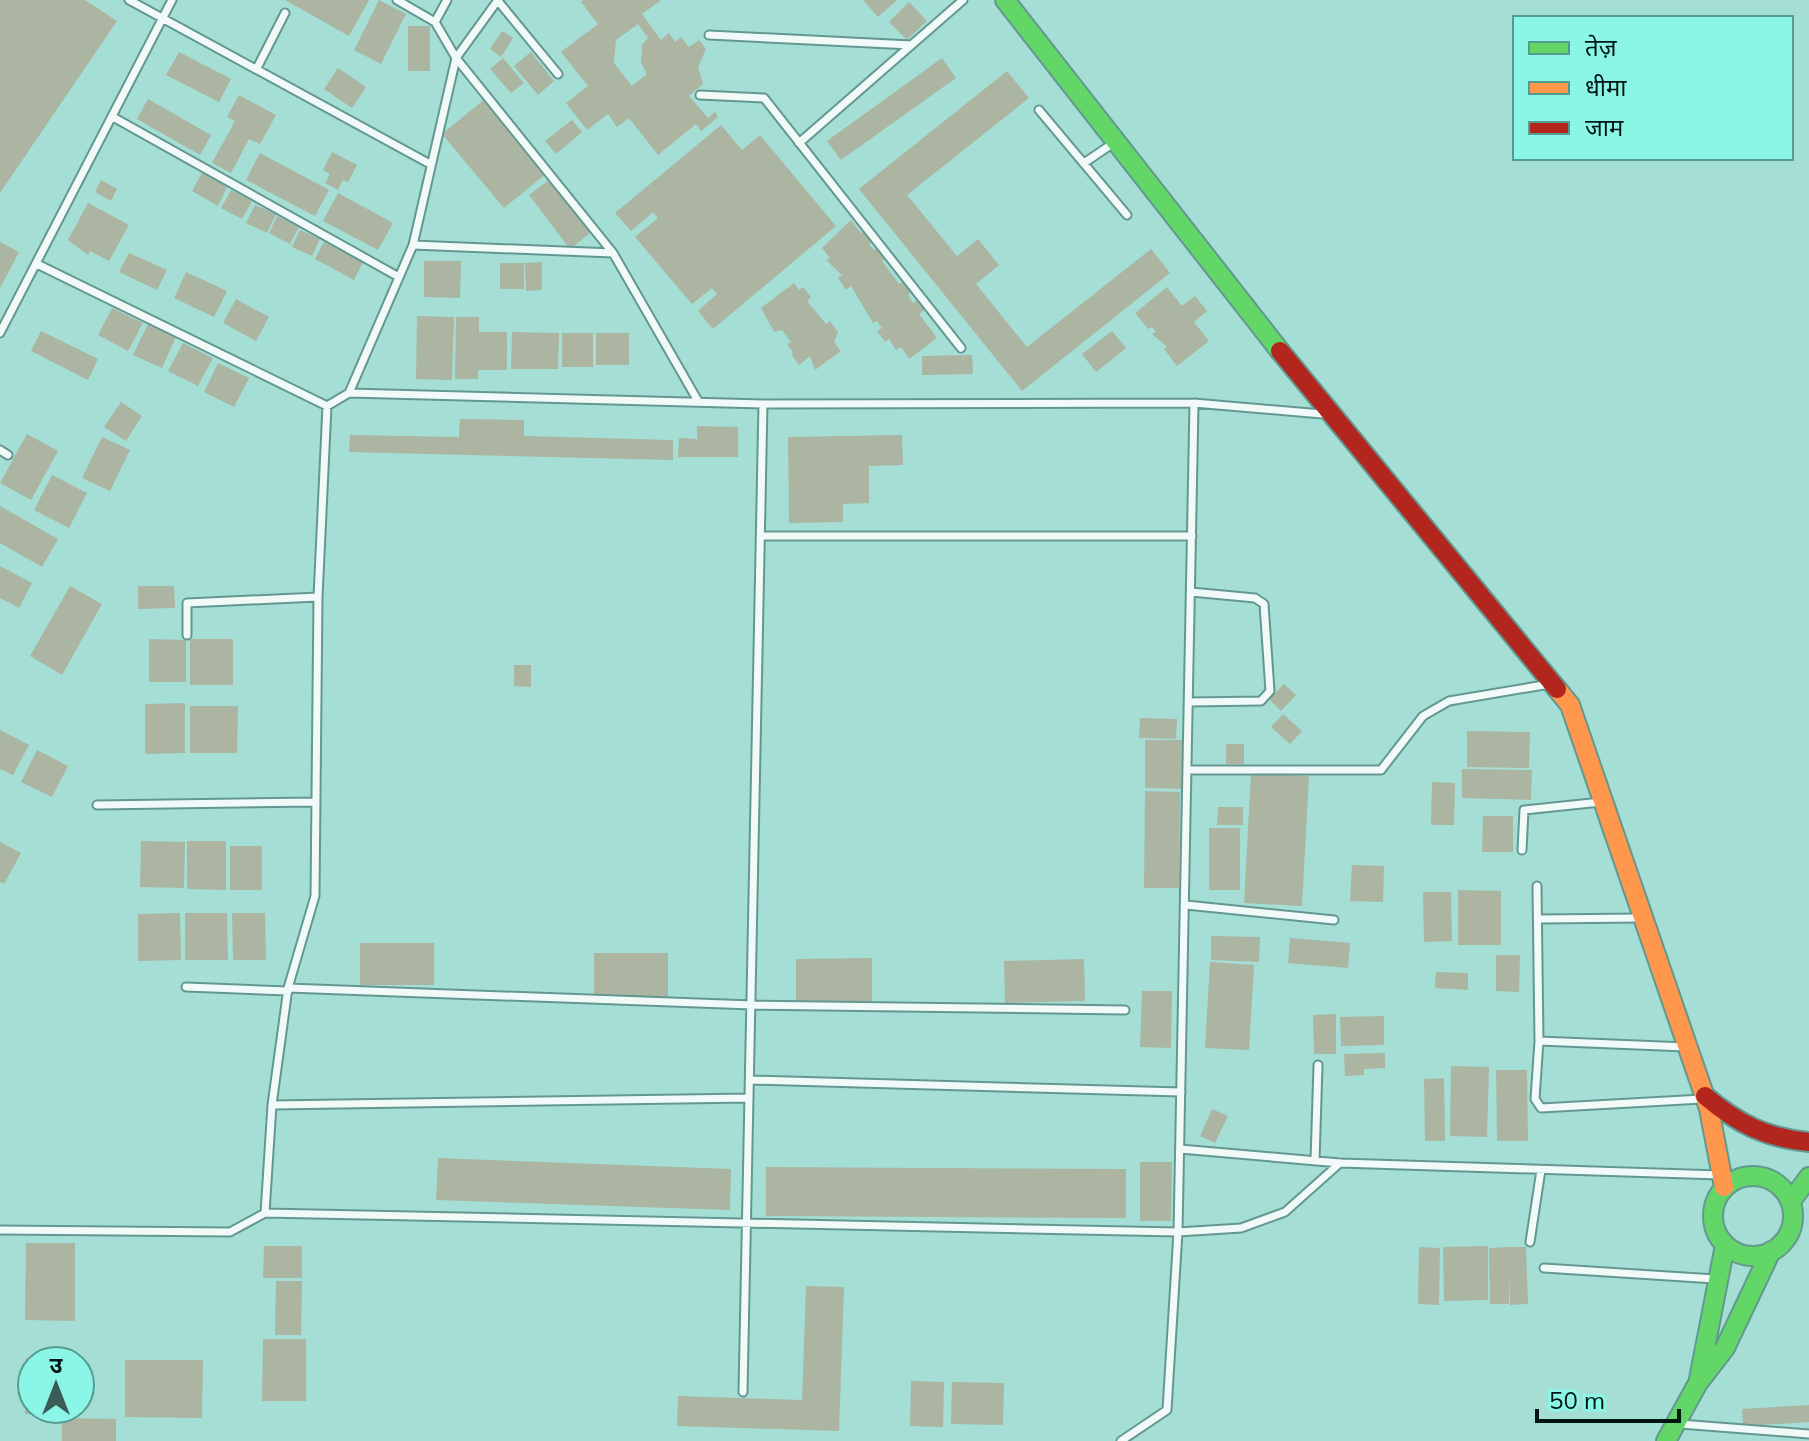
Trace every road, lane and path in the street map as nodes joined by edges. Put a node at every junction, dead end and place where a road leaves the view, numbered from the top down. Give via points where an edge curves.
1 (129, 0) edge
2 (172, 0) edge
3 (397, 0) edge
4 (447, 0) edge
5 (498, 0) edge
6 (963, 0) edge
7 (1005, 0) edge
8 (285, 13) dead end
9 (162, 18) junction
10 (435, 22) junction
11 (709, 35) dead end
12 (912, 45) junction
13 (456, 58) junction
14 (257, 68) junction
15 (558, 74) dead end
16 (700, 95) dead end
17 (1039, 110) dead end
18 (113, 117) junction
19 (1116, 141) junction
20 (799, 143) junction
21 (1084, 163) junction
22 (430, 164) junction
23 (1127, 215) dead end
24 (413, 245) junction
25 (613, 253) junction
26 (37, 264) junction
27 (397, 276) junction
28 (0, 333) edge
29 (961, 348) dead end
30 (349, 393) junction
31 (698, 401) junction
32 (1194, 403) junction
33 (763, 404) junction
34 (327, 406) junction
35 (1330, 415) junction
36 (761, 536) junction
37 (1192, 536) junction
38 (1191, 592) junction
39 (318, 597) junction
40 (187, 635) dead end
41 (1553, 684) junction
42 (1189, 702) junction
43 (1188, 770) junction
44 (1603, 801) junction
45 (316, 802) junction
46 (97, 805) dead end
47 (1522, 850) dead end
48 (1537, 886) dead end
49 (1186, 905) junction
50 (1644, 918) junction
51 (1538, 919) junction
52 (1334, 920) dead end
53 (186, 987) dead end
54 (288, 989) junction
55 (752, 1005) junction
56 (1125, 1010) dead end
57 (1539, 1041) junction
58 (1688, 1047) junction
59 (1318, 1065) dead end
60 (750, 1080) junction
61 (1181, 1092) junction
62 (749, 1098) junction
63 (1706, 1098) junction
64 (272, 1105) junction
65 (1809, 1142) edge
66 (1180, 1149) junction
67 (1315, 1161) junction
68 (1340, 1163) junction
69 (1541, 1170) junction
70 (1809, 1177) edge
71 (1723, 1181) junction
72 (1791, 1201) junction
73 (265, 1213) junction
74 (748, 1222) junction
75 (0, 1230) edge
76 (1178, 1232) junction
77 (1530, 1242) dead end
78 (1725, 1245) junction
79 (1771, 1251) junction
80 (1544, 1268) dead end
81 (1718, 1279) junction
82 (1698, 1383) junction
83 (743, 1392) dead end
84 (1670, 1432) edge
85 (1809, 1434) edge
86 (1121, 1441) edge

1 - 9 lane
2 - 9 lane
3 - 10 lane
4 - 10 lane
5 - 13 lane
5 - 15 lane
6 - 12 lane
7 - 19 street
8 - 14 lane
9 - 14 lane
9 - 18 lane
10 - 13 lane
11 - 12 lane
12 - 20 lane
13 - 22 lane
13 - 25 lane
14 - 22 lane
16 - 20 lane via 764,98
17 - 21 lane
18 - 26 lane
18 - 27 lane
19 - 21 lane
19 - 35 street
20 - 29 lane
21 - 23 lane
22 - 24 lane
24 - 25 lane
24 - 27 lane
25 - 31 lane
26 - 28 lane
26 - 34 lane
27 - 30 lane
30 - 31 lane
30 - 34 lane
31 - 33 lane
32 - 33 lane
32 - 35 lane
32 - 37 lane
33 - 36 lane
34 - 39 lane
35 - 41 street
36 - 37 lane
36 - 55 lane
37 - 38 lane
38 - 42 lane
38 - 42 lane via 1255,598 1264,604 1270,691 1261,701
39 - 40 lane via 187,603
39 - 45 lane
41 - 43 lane via 1449,701 1423,716 1381,770
41 - 44 street via 1570,705
42 - 43 lane
43 - 49 lane
44 - 47 lane via 1524,810
44 - 50 street
45 - 46 lane
45 - 54 lane via 315,896
48 - 51 lane
49 - 52 lane
49 - 61 lane
50 - 51 lane
50 - 58 street
51 - 57 lane
53 - 54 lane
54 - 55 lane
54 - 64 lane
55 - 56 lane
55 - 60 lane
57 - 58 lane
57 - 63 lane via 1535,1099 1541,1108
58 - 63 street
59 - 67 lane
60 - 61 lane
60 - 62 lane
61 - 66 lane
62 - 64 lane
62 - 74 lane
63 - 65 street via 1743,1129 1771,1140
63 - 71 street
64 - 73 lane
66 - 67 lane
66 - 76 lane
67 - 68 lane
68 - 69 lane
68 - 76 lane via 1285,1212 1241,1228
69 - 71 lane
69 - 77 lane
70 - 72 street
71 - 72 street via 1766,1177
71 - 78 street via 1712,1221
72 - 79 street via 1791,1229
73 - 74 lane
73 - 75 lane via 230,1232
74 - 76 lane
74 - 83 lane
76 - 86 lane via 1167,1410
78 - 79 street via 1750,1256
78 - 81 street
79 - 82 street via 1725,1348
80 - 81 lane
81 - 82 street
82 - 84 street
84 - 85 lane

